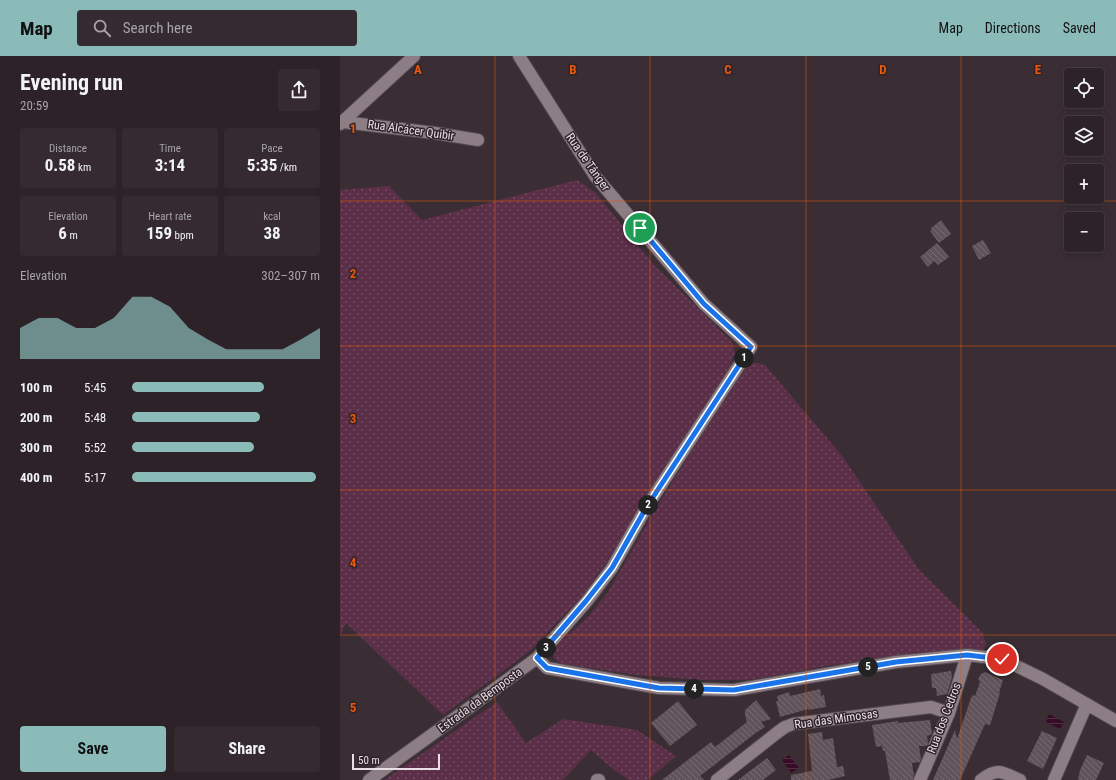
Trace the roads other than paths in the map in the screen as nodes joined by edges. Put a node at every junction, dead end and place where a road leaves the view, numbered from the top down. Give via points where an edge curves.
1 (414, 56) edge
2 (519, 56) edge
3 (342, 123) edge
4 (478, 140) dead end
5 (751, 347) joint
6 (967, 655) junction
7 (537, 658) junction
8 (1087, 704) junction
9 (948, 713) junction
10 (1116, 721) edge
11 (369, 780) edge
12 (717, 780) edge
13 (920, 780) edge
14 (981, 780) edge
15 (1020, 780) edge
16 (1054, 780) edge

1 - 3 street
2 - 5 street, Rua de Tânger via 596,176 704,304
3 - 4 street, Rua Alcácer Quibir
5 - 7 street, Estrada da Bemposta via 646,508 612,568
6 - 7 street via 896,662 734,690 659,688 547,668
6 - 8 street via 1002,659
6 - 9 street, Rua dos Cedros
7 - 11 street, Estrada da Bemposta
8 - 10 street
8 - 16 street
9 - 12 street, Rua das Mimosas via 931,707 793,724 778,732
9 - 13 street, Rua dos Cedros
14 - 15 street via 989,774 1000,772

